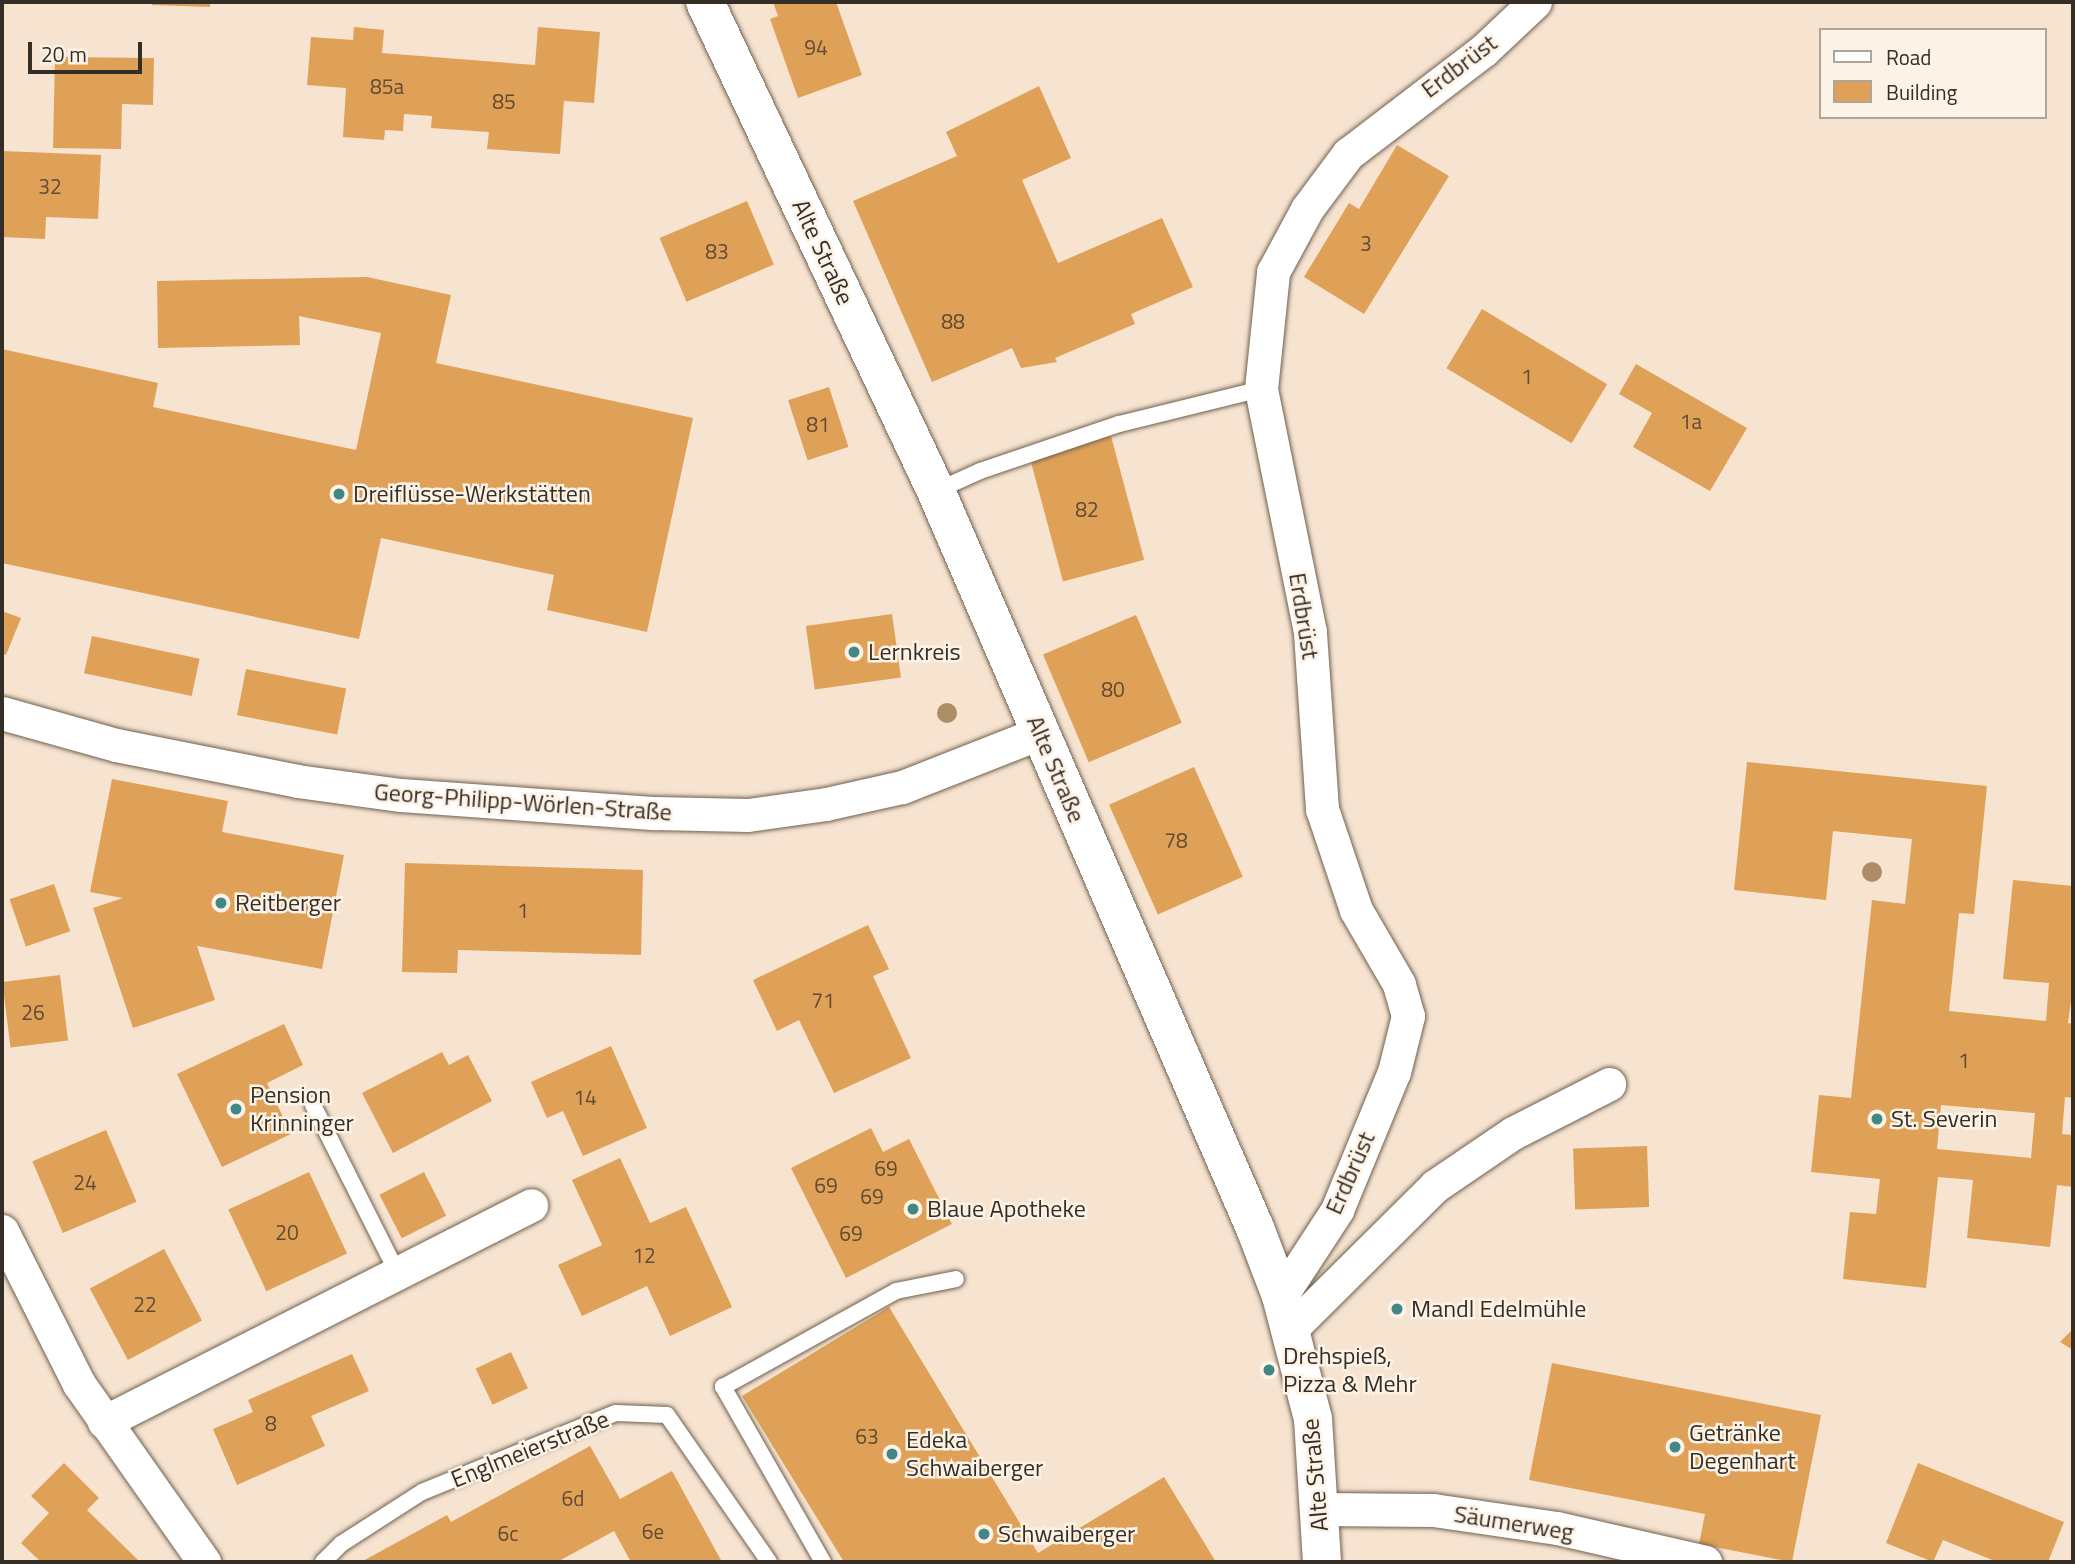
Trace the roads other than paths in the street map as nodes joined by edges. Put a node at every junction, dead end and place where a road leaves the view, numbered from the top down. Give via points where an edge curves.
1 (705, 2) edge
2 (1535, 2) edge
3 (1261, 389) junction
4 (936, 491) junction
5 (2, 713) edge
6 (1040, 733) junction
7 (1609, 1084) dead end
8 (313, 1105) dead end
9 (531, 1205) dead end
10 (2, 1231) edge
11 (398, 1274) junction
12 (956, 1279) dead end
13 (1285, 1313) junction
14 (104, 1422) junction
15 (1319, 1509) junction
16 (204, 1562) edge
17 (323, 1562) edge
18 (769, 1562) edge
19 (823, 1562) edge
20 (1322, 1562) edge
21 (1705, 1562) edge

1 - 4 street, Alte Straße
2 - 3 street, Erdbrüst via 1484,50 1348,154 1307,209 1273,272
3 - 4 lane via 1119,424 980,471
3 - 13 street, Erdbrüst via 1310,632 1322,809 1356,910 1399,984 1408,1016 1394,1072 1337,1210
4 - 6 street, Alte Straße
5 - 6 street, Georg-Philipp-Wörlen-Straße via 116,745 297,781 401,795 669,814 747,815 826,804 902,787
6 - 13 street, Alte Straße via 1215,1132
7 - 13 street via 1513,1133 1435,1186
8 - 11 lane
9 - 11 street
10 - 14 street via 79,1384
11 - 14 street
12 - 19 lane via 896,1291 723,1387
13 - 15 street, Alte Straße via 1312,1419
14 - 16 street
15 - 20 street, Alte Straße
15 - 21 street, Säumerweg via 1433,1510 1558,1528
17 - 18 lane, Englmeierstraße via 341,1544 422,1492 616,1413 667,1415

